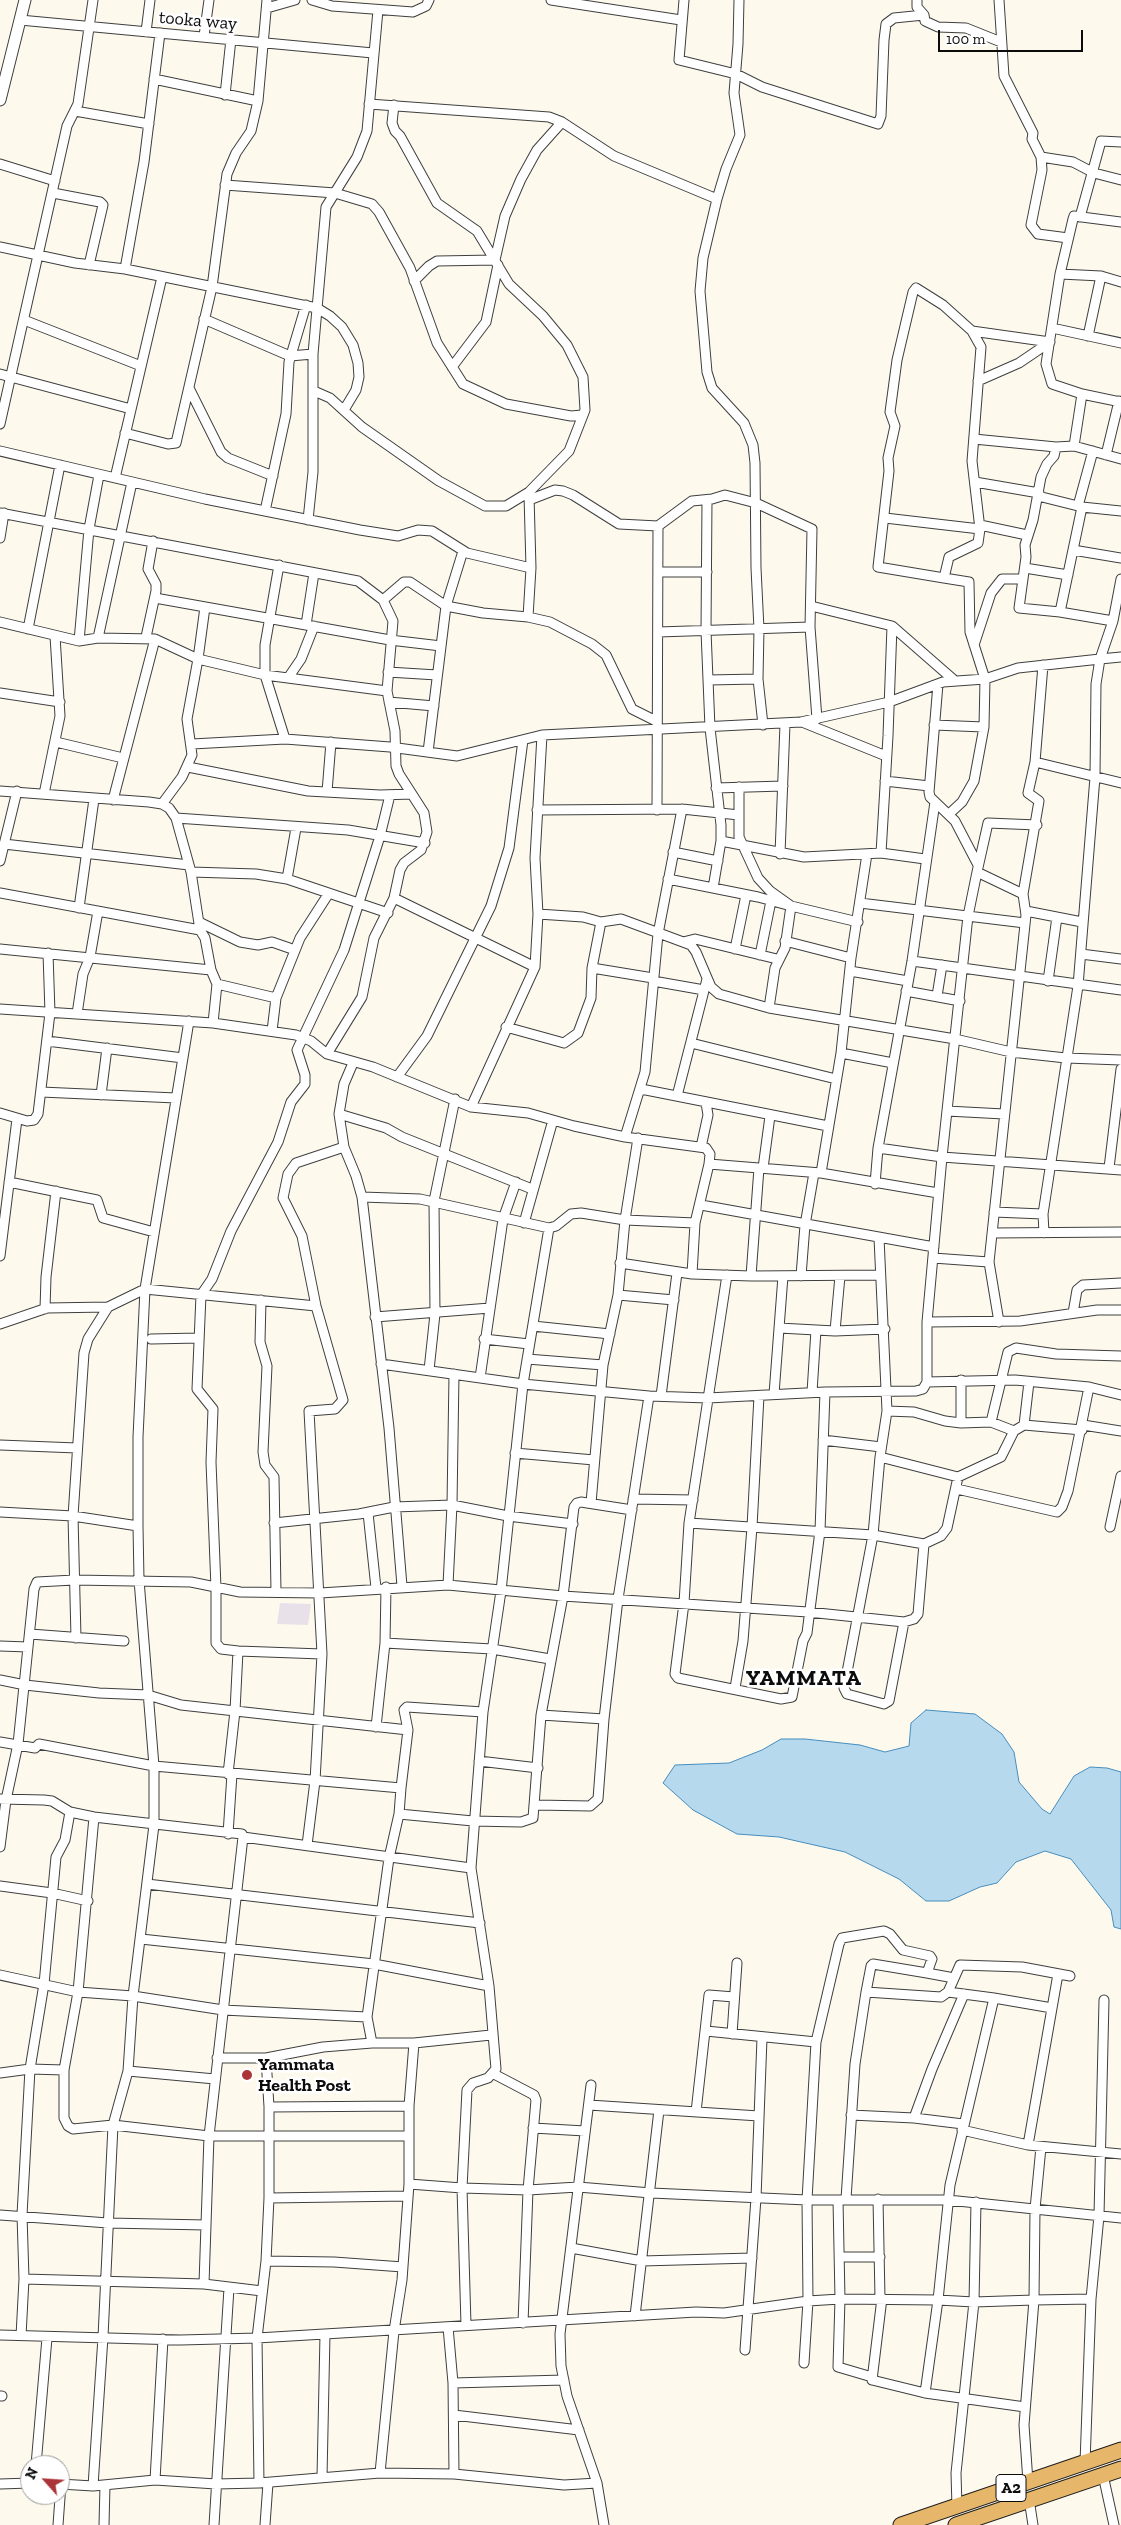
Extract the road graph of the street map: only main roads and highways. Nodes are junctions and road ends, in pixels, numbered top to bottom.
1 (1121, 2450) edge
2 (1121, 2469) edge
3 (901, 2525) edge
4 (956, 2525) edge

1 - 3 highway, A2
2 - 4 highway, A2

